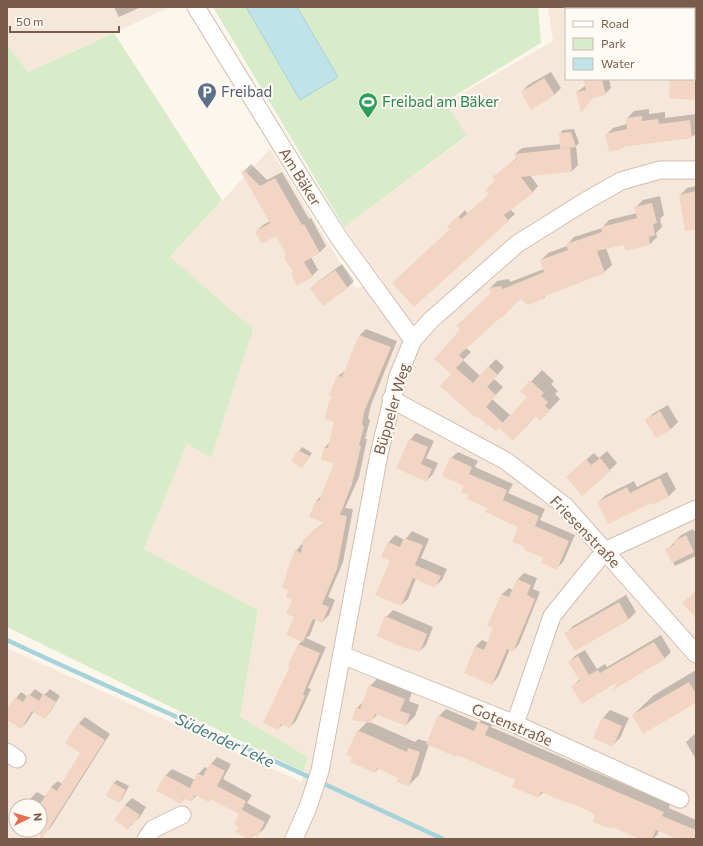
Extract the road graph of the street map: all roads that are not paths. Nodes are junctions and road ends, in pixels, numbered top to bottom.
1 (196, 7) edge
2 (696, 170) edge
3 (413, 340) junction
4 (391, 399) junction
5 (696, 509) edge
6 (605, 551) junction
7 (696, 654) edge
8 (342, 655) junction
9 (515, 724) junction
10 (680, 799) dead end
11 (182, 815) dead end
12 (146, 839) edge
13 (294, 839) edge

1 - 3 street, Am Bäker
2 - 3 street, Büppeler Weg
3 - 4 street, Büppeler Weg
4 - 6 street, Friesenstraße
4 - 8 street, Büppeler Weg
5 - 6 street
6 - 7 street, Friesenstraße
6 - 9 street
8 - 9 street, Gotenstraße
8 - 13 street, Büppeler Weg
9 - 10 street, Gotenstraße
11 - 12 street

